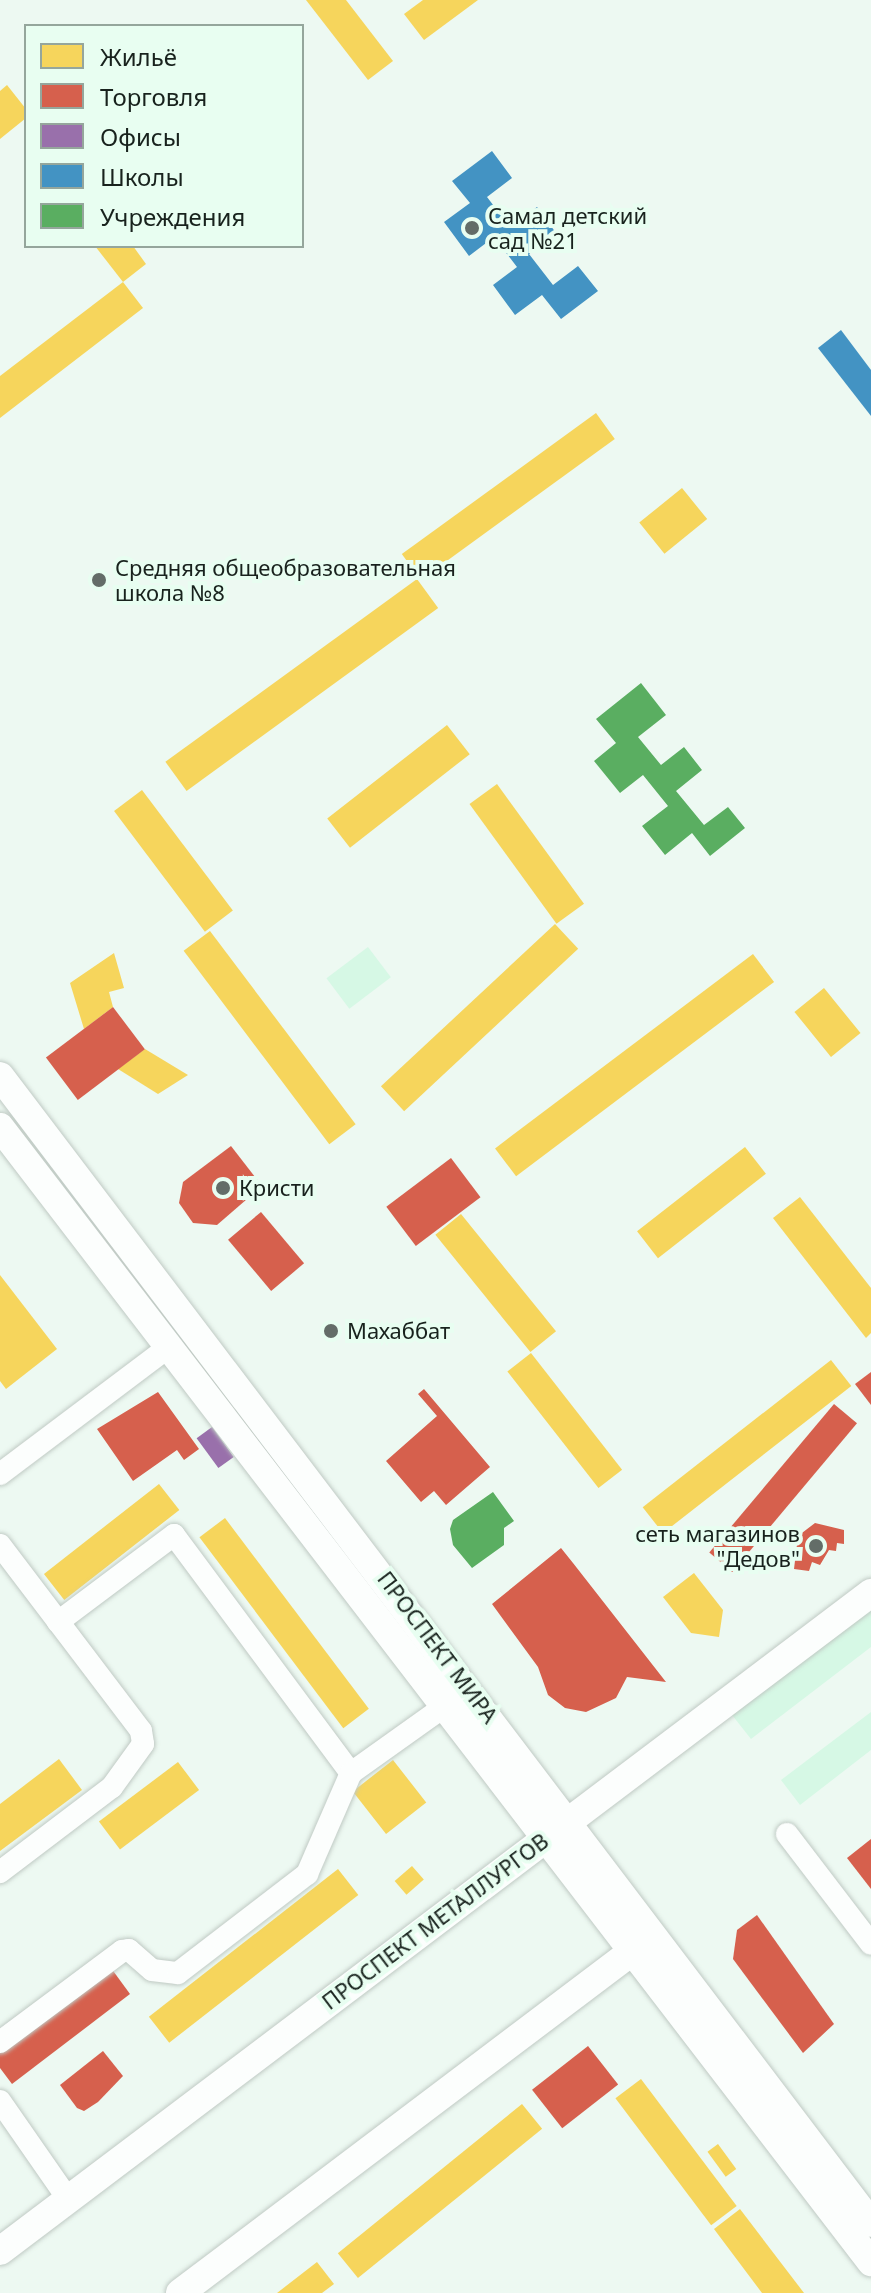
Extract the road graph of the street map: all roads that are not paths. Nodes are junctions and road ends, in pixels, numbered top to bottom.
1 (0, 1076) edge
2 (0, 1127) edge
3 (170, 1346) junction
4 (0, 1474) edge
5 (0, 1545) edge
6 (346, 1572) junction
7 (871, 1593) edge
8 (58, 1622) junction
9 (427, 1631) junction
10 (445, 1706) junction
11 (351, 1773) junction
12 (570, 1822) junction
13 (787, 1834) dead end
14 (546, 1837) junction
15 (0, 1872) edge
16 (656, 1934) junction
17 (871, 1944) edge
18 (631, 1953) junction
19 (0, 2042) edge
20 (0, 2101) edge
21 (68, 2199) junction
22 (871, 2223) edge
23 (0, 2251) edge
24 (870, 2258) edge
25 (180, 2293) edge

1 - 9 main road, ПРОСПЕКТ МИРА
2 - 3 main road, ПРОСПЕКТ МИРА
3 - 4 street
3 - 6 main road, ПРОСПЕКТ МИРА
5 - 8 street
6 - 9 main road
6 - 10 main road, ПРОСПЕКТ МИРА
7 - 12 main road, ПРОСПЕКТ МЕТАЛЛУРГОВ
8 - 11 street
8 - 15 street
9 - 12 main road, ПРОСПЕКТ МИРА
10 - 11 street
10 - 14 main road, ПРОСПЕКТ МИРА
11 - 19 street
12 - 14 main road, ПРОСПЕКТ МЕТАЛЛУРГОВ
12 - 16 main road, ПРОСПЕКТ МИРА
13 - 17 street
14 - 18 main road, ПРОСПЕКТ МИРА
14 - 21 main road, ПРОСПЕКТ МЕТАЛЛУРГОВ
16 - 18 main road
16 - 22 main road, ПРОСПЕКТ МИРА
18 - 24 main road, ПРОСПЕКТ МИРА
18 - 25 main road
20 - 21 street
21 - 23 main road, ПРОСПЕКТ МЕТАЛЛУРГОВ

